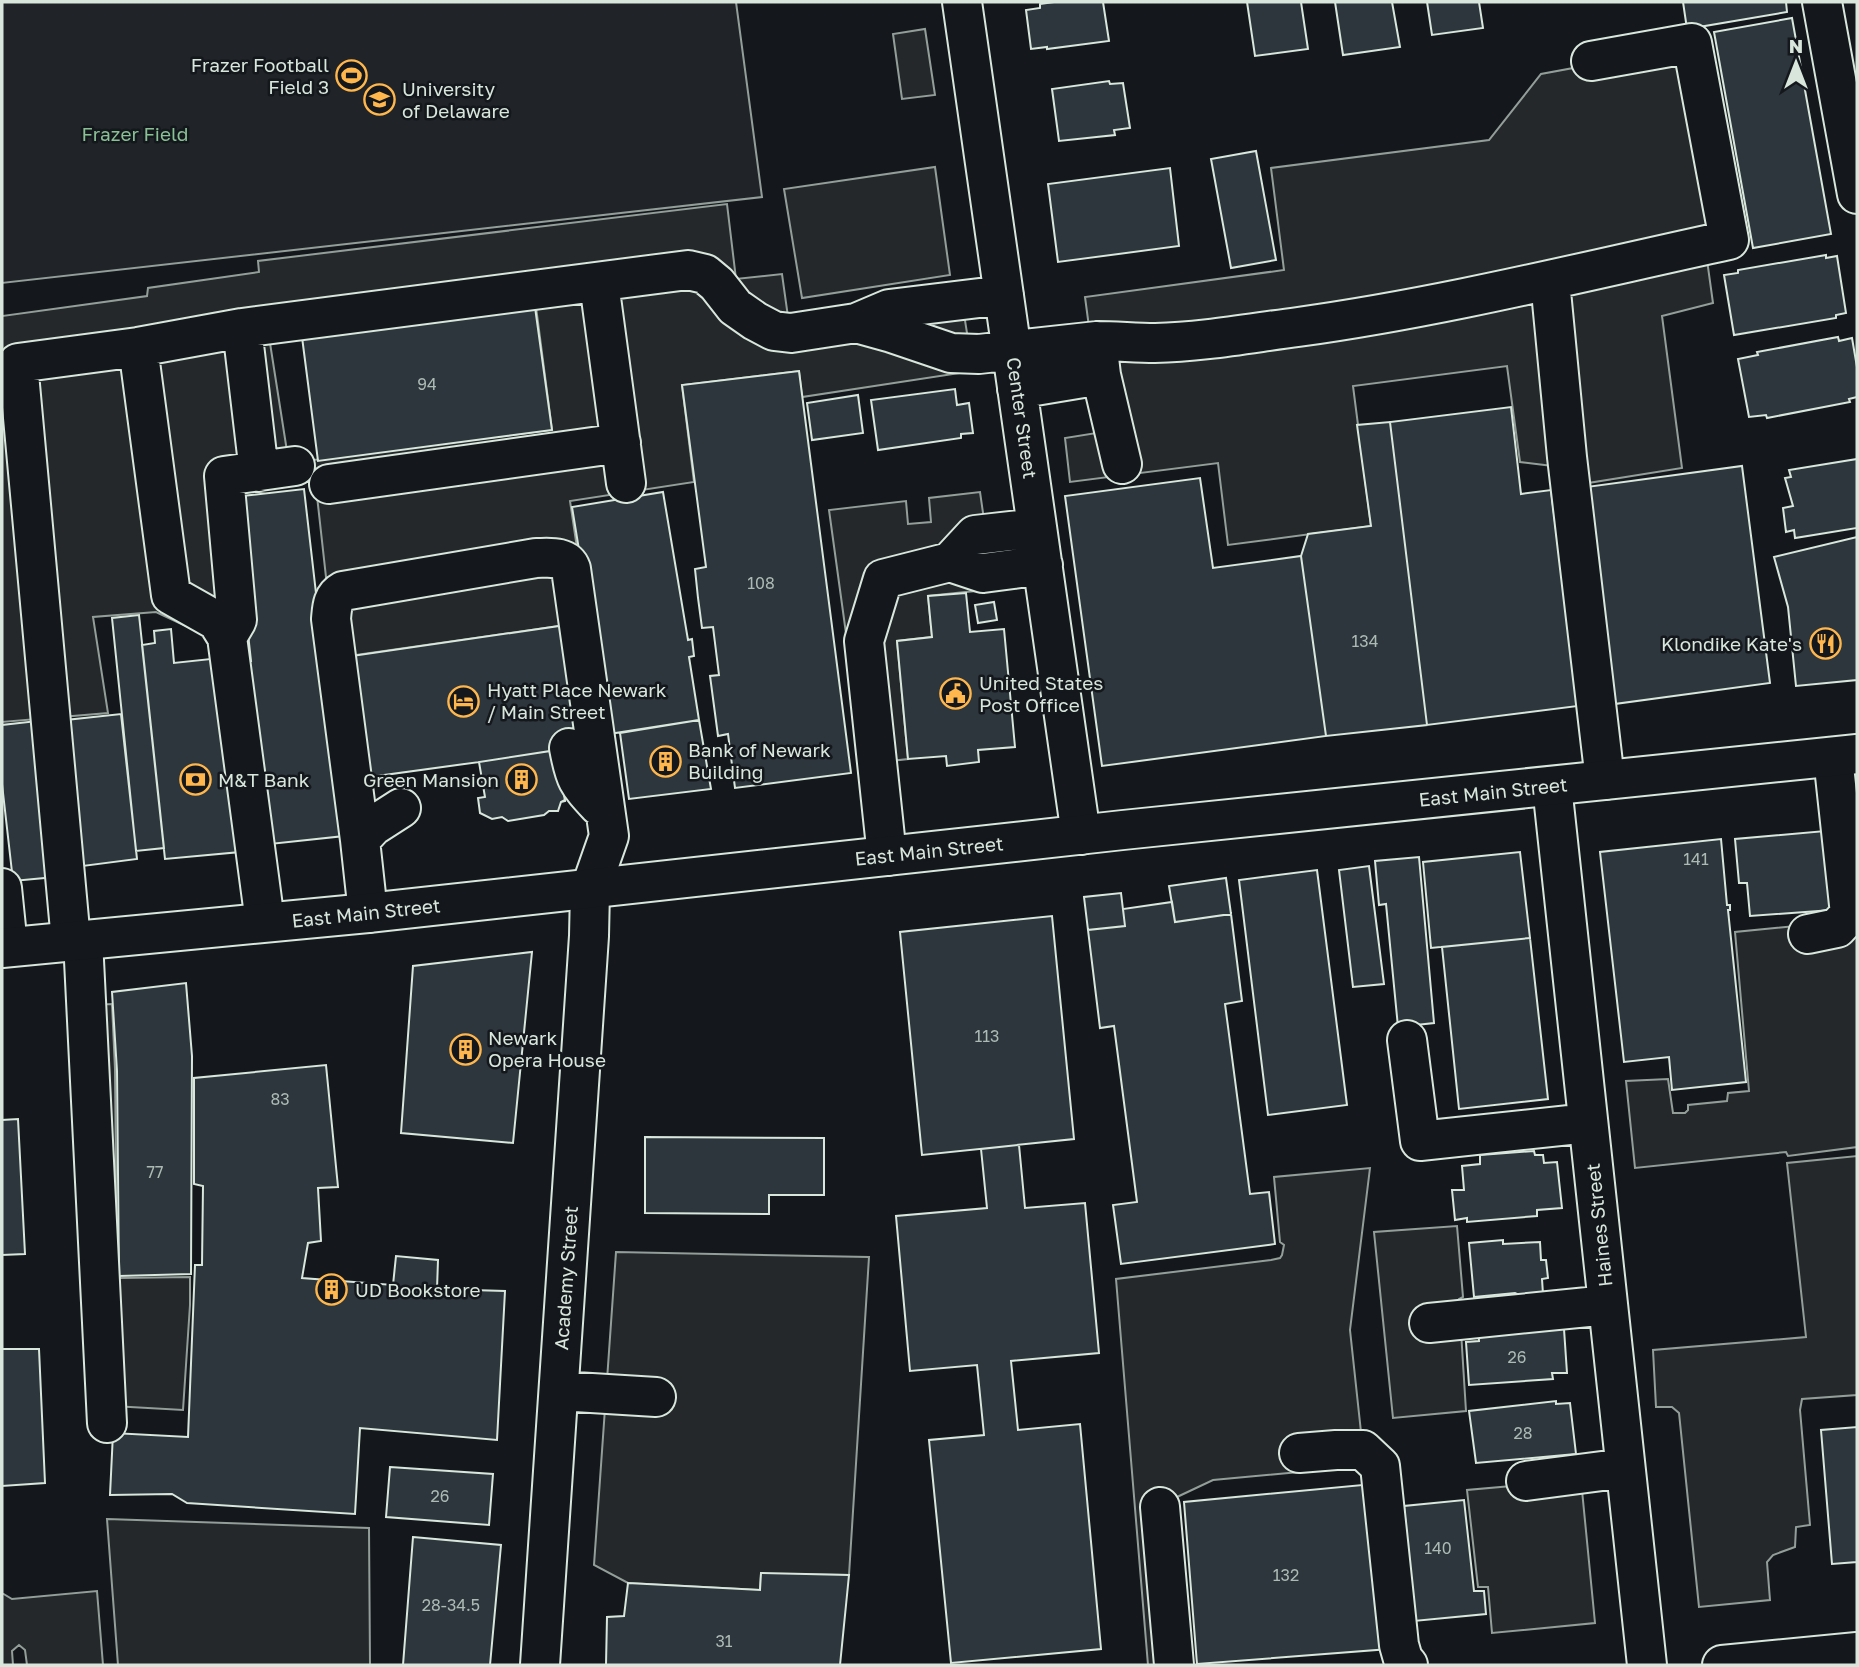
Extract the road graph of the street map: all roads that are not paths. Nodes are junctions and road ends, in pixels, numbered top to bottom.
1 (962, 2) edge
2 (1822, 2) edge
3 (1591, 61) dead end
4 (1851, 125) edge
5 (1857, 194) edge
6 (1550, 281) junction
7 (599, 283) junction
8 (1004, 296) junction
9 (856, 323) junction
10 (242, 328) junction
11 (138, 347) junction
12 (1012, 350) junction
13 (1099, 358) junction
14 (1017, 388) junction
15 (621, 443) junction
16 (1122, 464) dead end
17 (626, 483) dead end
18 (330, 484) dead end
19 (1037, 527) junction
20 (950, 562) junction
21 (1042, 565) junction
22 (227, 637) junction
23 (569, 748) dead end
24 (1845, 756) edge
25 (1605, 780) junction
26 (1552, 786) junction
27 (401, 808) dead end
28 (607, 816) junction
29 (1081, 835) junction
30 (360, 840) junction
31 (887, 856) junction
32 (2, 888) edge
33 (590, 890) junction
34 (368, 913) junction
35 (265, 922) junction
36 (1808, 934) dead end
37 (77, 940) junction
38 (5, 947) edge
39 (1407, 1040) dead end
40 (1588, 1123) junction
41 (1608, 1305) junction
42 (1429, 1323) dead end
43 (559, 1391) junction
44 (656, 1396) dead end
45 (107, 1423) dead end
46 (1299, 1453) dead end
47 (1625, 1468) junction
48 (1526, 1481) dead end
49 (1160, 1507) dead end
50 (1857, 1652) edge
51 (540, 1665) edge
52 (1174, 1665) edge
53 (1408, 1665) edge
54 (1647, 1665) edge
55 (1722, 1665) edge

1 - 8 street, Center Street
2 - 4 street
3 - 6 street
4 - 5 street
6 - 13 street
6 - 25 street
7 - 9 street
7 - 10 street
7 - 15 street
8 - 9 street
8 - 12 street, Center Street
9 - 12 street
10 - 11 street
10 - 22 street
11 - 22 street
11 - 37 street
12 - 13 street
12 - 14 street, Center Street
13 - 14 street
13 - 16 street
14 - 19 street, Center Street
15 - 17 street
15 - 18 street
19 - 20 street
19 - 21 street, Center Street
20 - 21 street
20 - 31 street
21 - 29 street, Center Street
22 - 35 street
23 - 28 street
24 - 25 street, East Main Street
24 - 36 street
25 - 26 street, East Main Street
26 - 29 street, East Main Street
26 - 40 street, Haines Street
27 - 30 street
28 - 30 street, Academy Street
28 - 33 street, Academy Street
29 - 31 street, East Main Street
30 - 34 street
31 - 33 street, East Main Street
32 - 38 street
33 - 34 street, East Main Street
33 - 43 street, Academy Street
34 - 35 street, East Main Street
35 - 37 street, East Main Street
37 - 38 street, East Main Street
37 - 45 street
39 - 40 street
40 - 41 street, Haines Street
41 - 42 street
41 - 47 street, Haines Street
43 - 44 street
43 - 51 street, Academy Street
46 - 53 street
47 - 48 street
47 - 54 street, Haines Street
49 - 52 street
50 - 55 street

